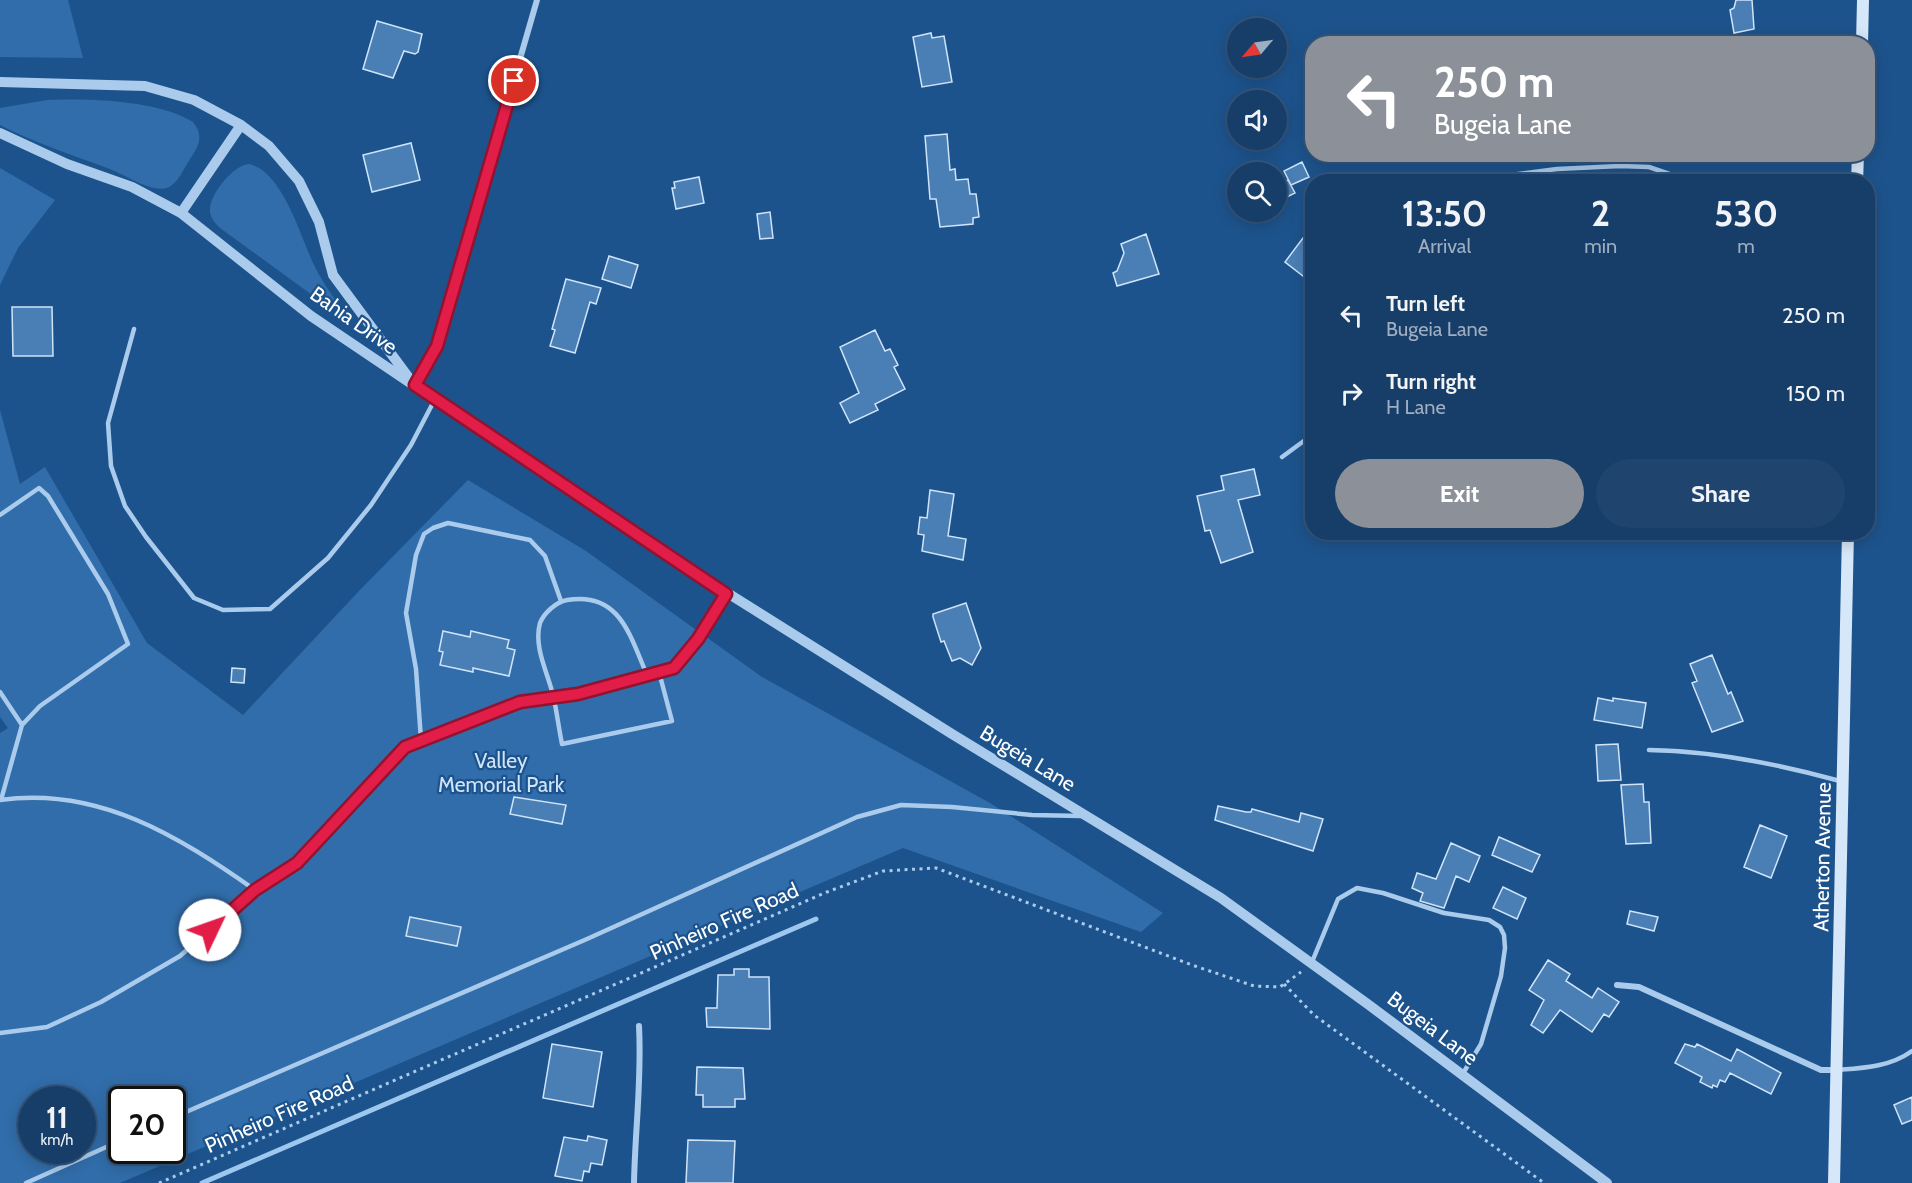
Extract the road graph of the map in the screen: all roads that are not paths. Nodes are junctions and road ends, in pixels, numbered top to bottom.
1 (537, 0) edge
2 (1863, 0) edge
3 (1862, 36) edge
4 (0, 82) edge
5 (241, 125) junction
6 (0, 133) edge
7 (1518, 174) edge
8 (1669, 174) edge
9 (181, 213) junction
10 (134, 329) dead end
11 (415, 385) junction
12 (436, 399) junction
13 (1305, 440) edge
14 (1282, 457) dead end
15 (0, 515) edge
16 (1848, 540) edge
17 (726, 594) junction
18 (561, 601) junction
19 (659, 672) junction
20 (647, 675) junction
21 (0, 692) edge
22 (554, 698) junction
23 (22, 725) junction
24 (421, 740) junction
25 (1649, 750) dead end
26 (1843, 781) junction
27 (0, 800) edge
28 (1087, 816) junction
29 (255, 890) junction
30 (1312, 963) junction
31 (1617, 985) dead end
32 (639, 1026) dead end
33 (0, 1034) edge
34 (1912, 1051) edge
35 (1837, 1070) junction
36 (1462, 1075) junction
37 (186, 1112) edge
38 (108, 1146) edge
39 (26, 1183) edge
40 (634, 1183) edge
41 (1607, 1183) edge
42 (1834, 1183) edge

1 - 11 street
2 - 3 main road
4 - 5 street, Bahia Drive
5 - 9 street
5 - 11 street, Bahia Drive
6 - 9 street, Bahia Drive
7 - 8 lane
9 - 11 street, Bahia Drive
10 - 12 lane
11 - 12 street, Bugeia Lane
12 - 17 street, Bugeia Lane
13 - 14 lane
15 - 23 lane
16 - 26 main road, Atherton Avenue
17 - 19 lane
17 - 28 street, Bugeia Lane
18 - 20 lane
18 - 22 lane
18 - 24 lane
19 - 20 lane
19 - 22 lane
20 - 22 lane
21 - 23 lane
22 - 24 lane
23 - 27 lane
24 - 29 lane
25 - 26 lane
26 - 35 main road, Atherton Avenue
27 - 29 lane
28 - 30 street, Bugeia Lane
28 - 37 lane
29 - 33 lane
30 - 36 street, Bugeia Lane
30 - 36 lane
31 - 35 street
32 - 40 street
34 - 35 lane
35 - 42 main road, Atherton Avenue
36 - 41 street, Bugeia Lane
38 - 39 lane

